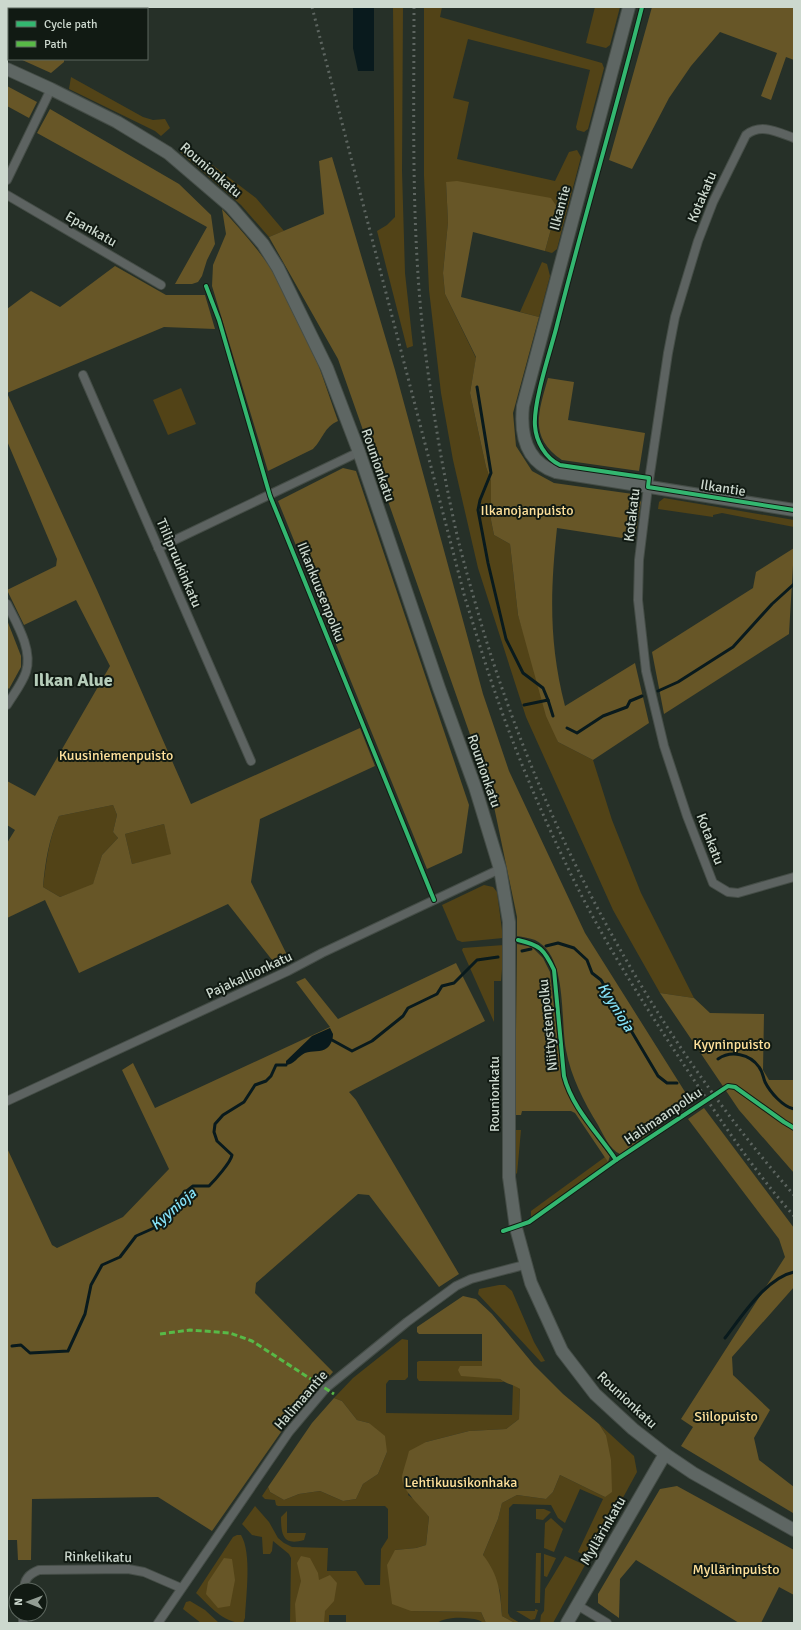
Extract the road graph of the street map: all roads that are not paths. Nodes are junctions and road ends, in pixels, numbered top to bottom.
1 (629, 7) edge
2 (7, 69) edge
3 (51, 89) junction
4 (794, 138) edge
5 (7, 180) edge
6 (7, 195) edge
7 (161, 285) dead end
8 (83, 375) dead end
9 (359, 452) junction
10 (648, 487) junction
11 (794, 510) edge
12 (158, 548) junction
13 (7, 604) edge
14 (7, 705) edge
15 (251, 761) dead end
16 (500, 869) junction
17 (794, 877) edge
18 (7, 1101) edge
19 (524, 1265) junction
20 (665, 1454) junction
21 (794, 1530) edge
22 (25, 1582) edge
23 (182, 1588) junction
24 (577, 1605) junction
25 (158, 1623) edge
26 (567, 1623) edge
27 (607, 1623) edge

1 - 10 main road, Ilkantie
2 - 3 main road, Rounionkatu
3 - 5 street
3 - 9 main road, Rounionkatu
4 - 10 street, Kotakatu
6 - 7 street, Epankatu
8 - 12 street, Tiilipruukinkatu
9 - 12 street
9 - 16 main road, Rounionkatu
10 - 11 main road, Ilkantie
10 - 17 street, Kotakatu
12 - 15 street, Tiilipruukinkatu
13 - 14 street
16 - 18 street, Pajakallionkatu
16 - 19 main road, Rounionkatu
19 - 20 main road, Rounionkatu
19 - 23 street, Halimaantie
20 - 21 main road, Rounionkatu
20 - 24 main road, Myllärinkatu
22 - 23 street, Rinkelikatu
23 - 25 street, Halimaantie
24 - 26 main road, Myllärinkatu
24 - 27 street

